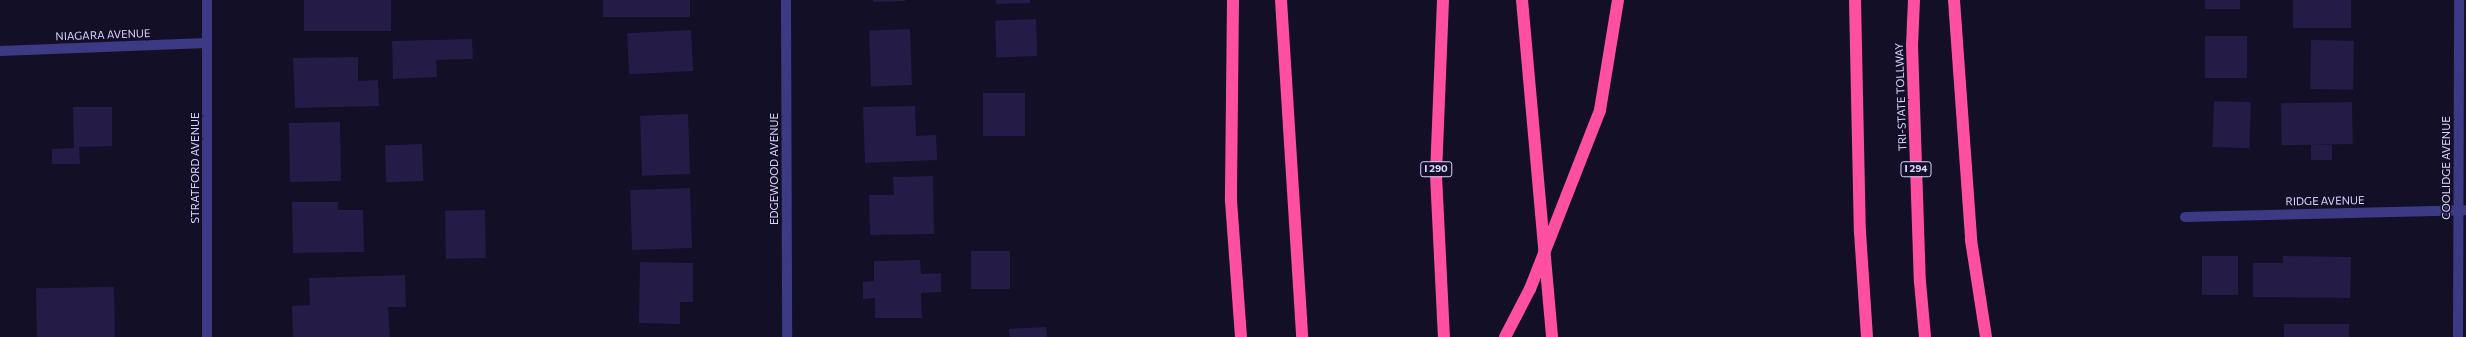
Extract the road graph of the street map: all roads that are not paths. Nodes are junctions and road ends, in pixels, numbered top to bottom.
1 (207, 0) edge
2 (786, 0) edge
3 (1233, 0) edge
4 (1281, 0) edge
5 (1443, 0) edge
6 (1522, 0) edge
7 (1618, 0) edge
8 (1856, 0) edge
9 (1914, 0) edge
10 (1954, 0) edge
11 (2459, 0) edge
12 (207, 43) junction
13 (0, 51) edge
14 (2462, 210) edge
15 (2185, 217) dead end
16 (207, 337) edge
17 (787, 337) edge
18 (1241, 337) edge
19 (1302, 337) edge
20 (1444, 337) edge
21 (1505, 337) edge
22 (1552, 337) edge
23 (1867, 337) edge
24 (1925, 337) edge
25 (1986, 337) edge
26 (2458, 337) edge

1 - 12 street, STRATFORD AVENUE
2 - 17 street, EDGEWOOD AVENUE
3 - 18 highway
4 - 19 highway
5 - 20 highway, I 290
6 - 22 highway
7 - 21 highway, bridge
8 - 23 highway
9 - 24 highway, TRI-STATE TOLLWAY / I 294
10 - 25 highway
11 - 14 street, COOLIDGE AVENUE
12 - 13 street, NIAGARA AVENUE
12 - 16 street, STRATFORD AVENUE
14 - 15 street, RIDGE AVENUE
14 - 26 street, COOLIDGE AVENUE

